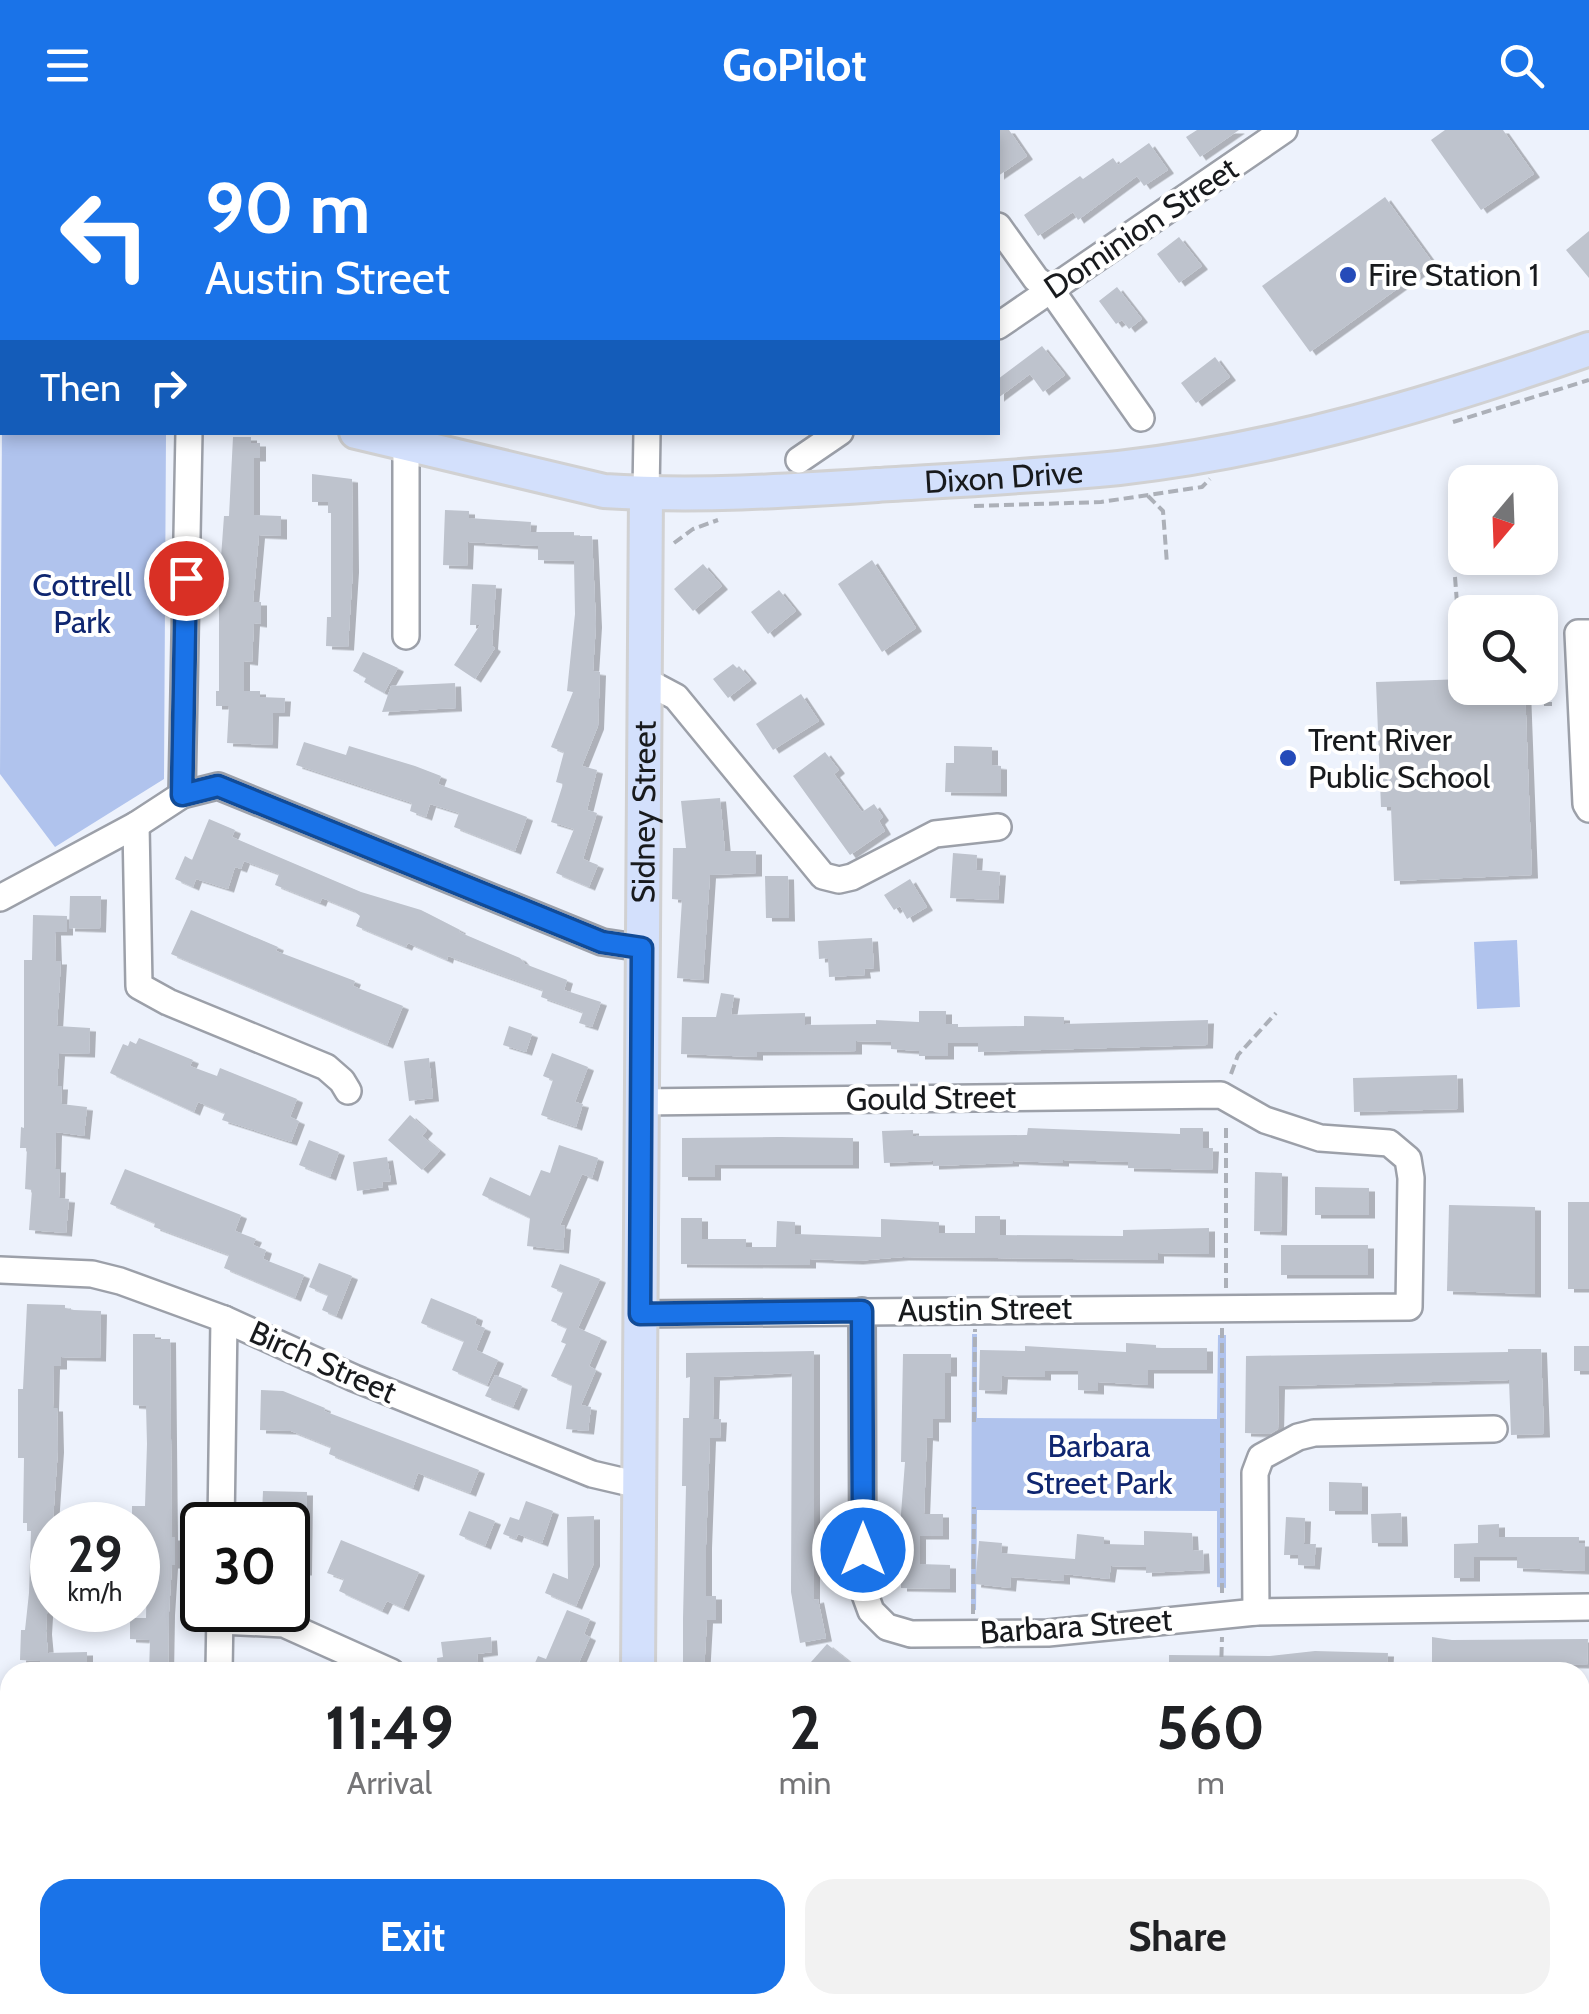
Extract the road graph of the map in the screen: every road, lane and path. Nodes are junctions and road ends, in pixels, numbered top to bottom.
1 (1274, 133) edge
2 (1000, 229) edge
3 (1052, 290) junction
4 (1000, 325) edge
5 (1589, 349) edge
6 (1141, 418) dead end
7 (190, 435) edge
8 (367, 435) edge
9 (646, 435) edge
10 (836, 435) edge
11 (406, 446) junction
12 (799, 460) dead end
13 (646, 494) junction
14 (1143, 496) dead end
15 (731, 517) dead end
16 (674, 543) dead end
17 (1167, 564) dead end
18 (1455, 577) dead end
19 (1456, 595) edge
20 (1584, 633) edge
21 (406, 636) dead end
22 (644, 680) junction
23 (182, 795) junction
24 (1589, 808) edge
25 (136, 825) junction
26 (998, 827) dead end
27 (0, 898) edge
28 (642, 948) junction
29 (1276, 1013) dead end
30 (348, 1091) dead end
31 (1223, 1095) junction
32 (642, 1102) junction
33 (0, 1270) edge
34 (1218, 1306) junction
35 (975, 1310) junction
36 (862, 1311) junction
37 (640, 1314) junction
38 (224, 1319) junction
39 (974, 1422) dead end
40 (1494, 1429) dead end
41 (638, 1485) junction
42 (222, 1502) edge
43 (974, 1507) dead end
44 (1589, 1607) edge
45 (1256, 1612) junction
46 (1222, 1615) junction
47 (220, 1632) edge
48 (302, 1632) edge
49 (974, 1634) junction
50 (220, 1662) edge
51 (369, 1662) edge
52 (638, 1662) edge
53 (1221, 1662) edge

1 - 3 street, Dominion Street
2 - 3 street
3 - 4 street, Dominion Street
3 - 6 street
5 - 13 main road, Dixon Drive
7 - 23 street
8 - 11 main road, Dixon Drive
9 - 13 street, Sidney Street
10 - 12 street
11 - 13 main road, Dixon Drive
11 - 21 street
13 - 22 main road, Sidney Street
14 - 17 path
15 - 16 path
18 - 19 path
20 - 24 street
22 - 26 street
22 - 28 main road, Sidney Street
23 - 25 street
23 - 28 street
25 - 27 street
25 - 30 street
28 - 32 main road, Sidney Street
29 - 31 path
31 - 32 street, Gould Street
31 - 34 path
31 - 34 street, Austin Street
32 - 37 main road, Sidney Street
33 - 38 street, Birch Street
34 - 35 street, Austin Street
34 - 46 path
35 - 36 street, Austin Street
35 - 39 path
36 - 37 street, Austin Street
36 - 49 street, Barbara Street
37 - 41 main road, Sidney Street
38 - 41 street, Birch Street
38 - 42 street
40 - 45 street
41 - 52 main road, Sidney Street
43 - 49 path
44 - 45 street, Barbara Street
45 - 46 street, Barbara Street
46 - 49 street, Barbara Street
46 - 53 path
47 - 50 street
48 - 51 street

